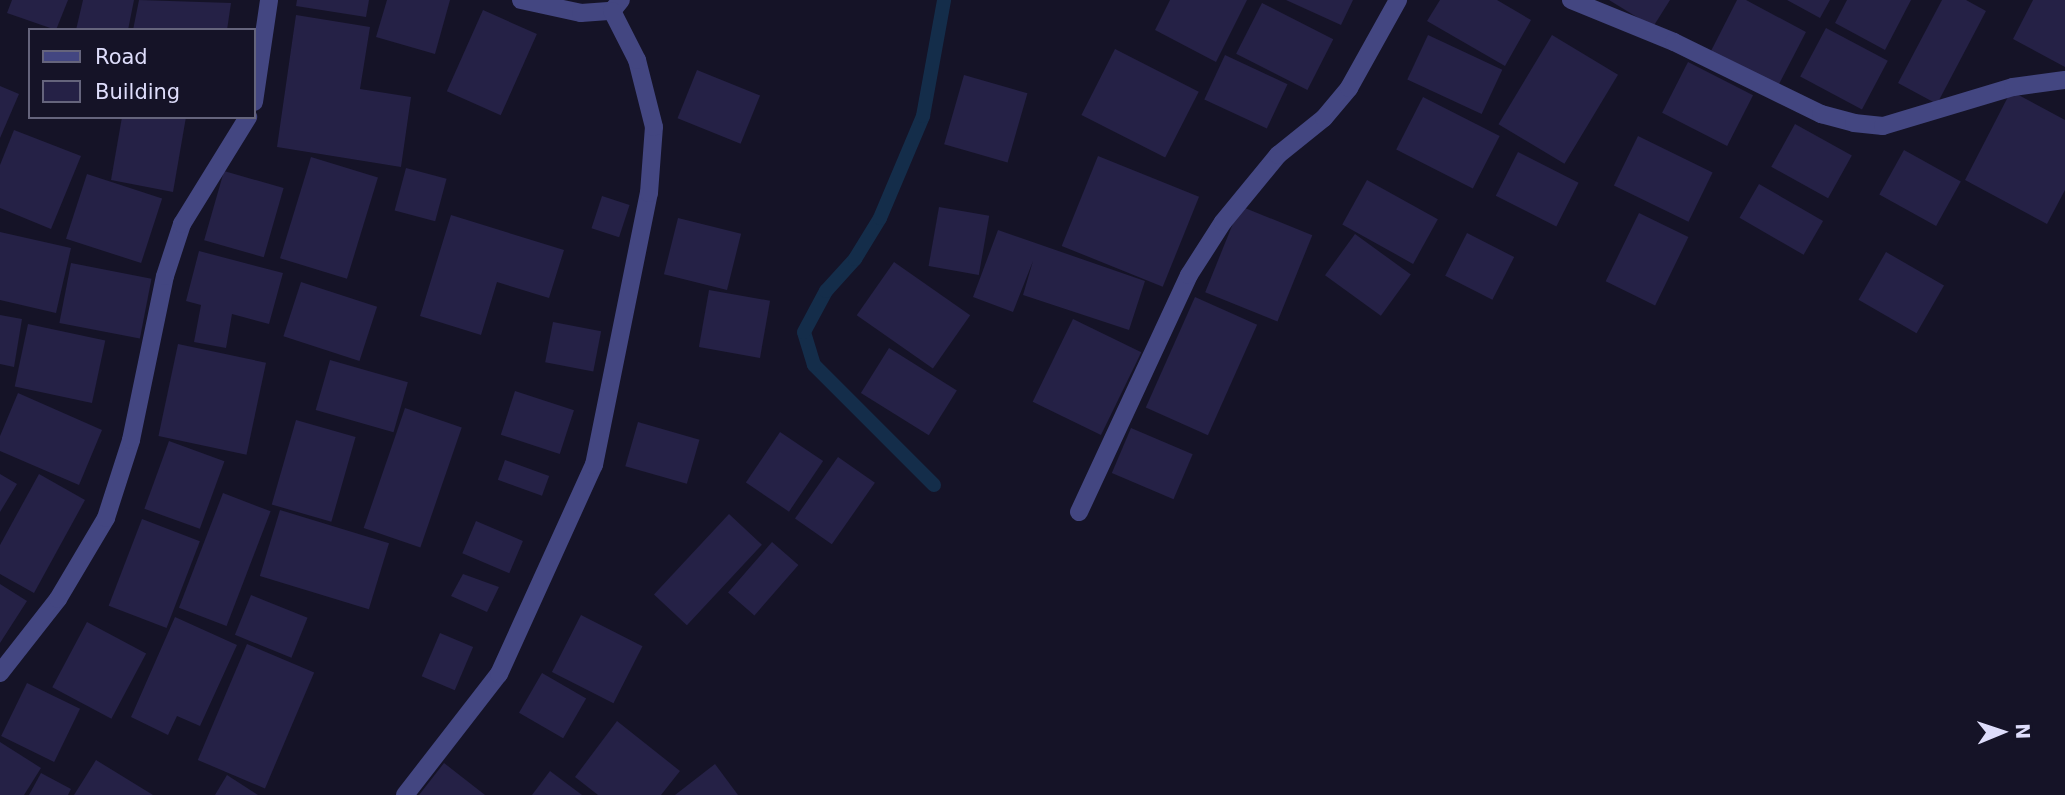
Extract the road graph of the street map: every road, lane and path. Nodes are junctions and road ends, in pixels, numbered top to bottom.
1 (270, 0) edge
2 (521, 0) edge
3 (1398, 0) edge
4 (1571, 0) edge
5 (616, 5) edge
6 (2065, 80) edge
7 (256, 89) edge
8 (247, 119) edge
9 (1079, 512) dead end
10 (0, 673) edge
11 (405, 795) edge

1 - 7 street
2 - 5 street
3 - 9 street
4 - 6 street
5 - 11 street
8 - 10 street

